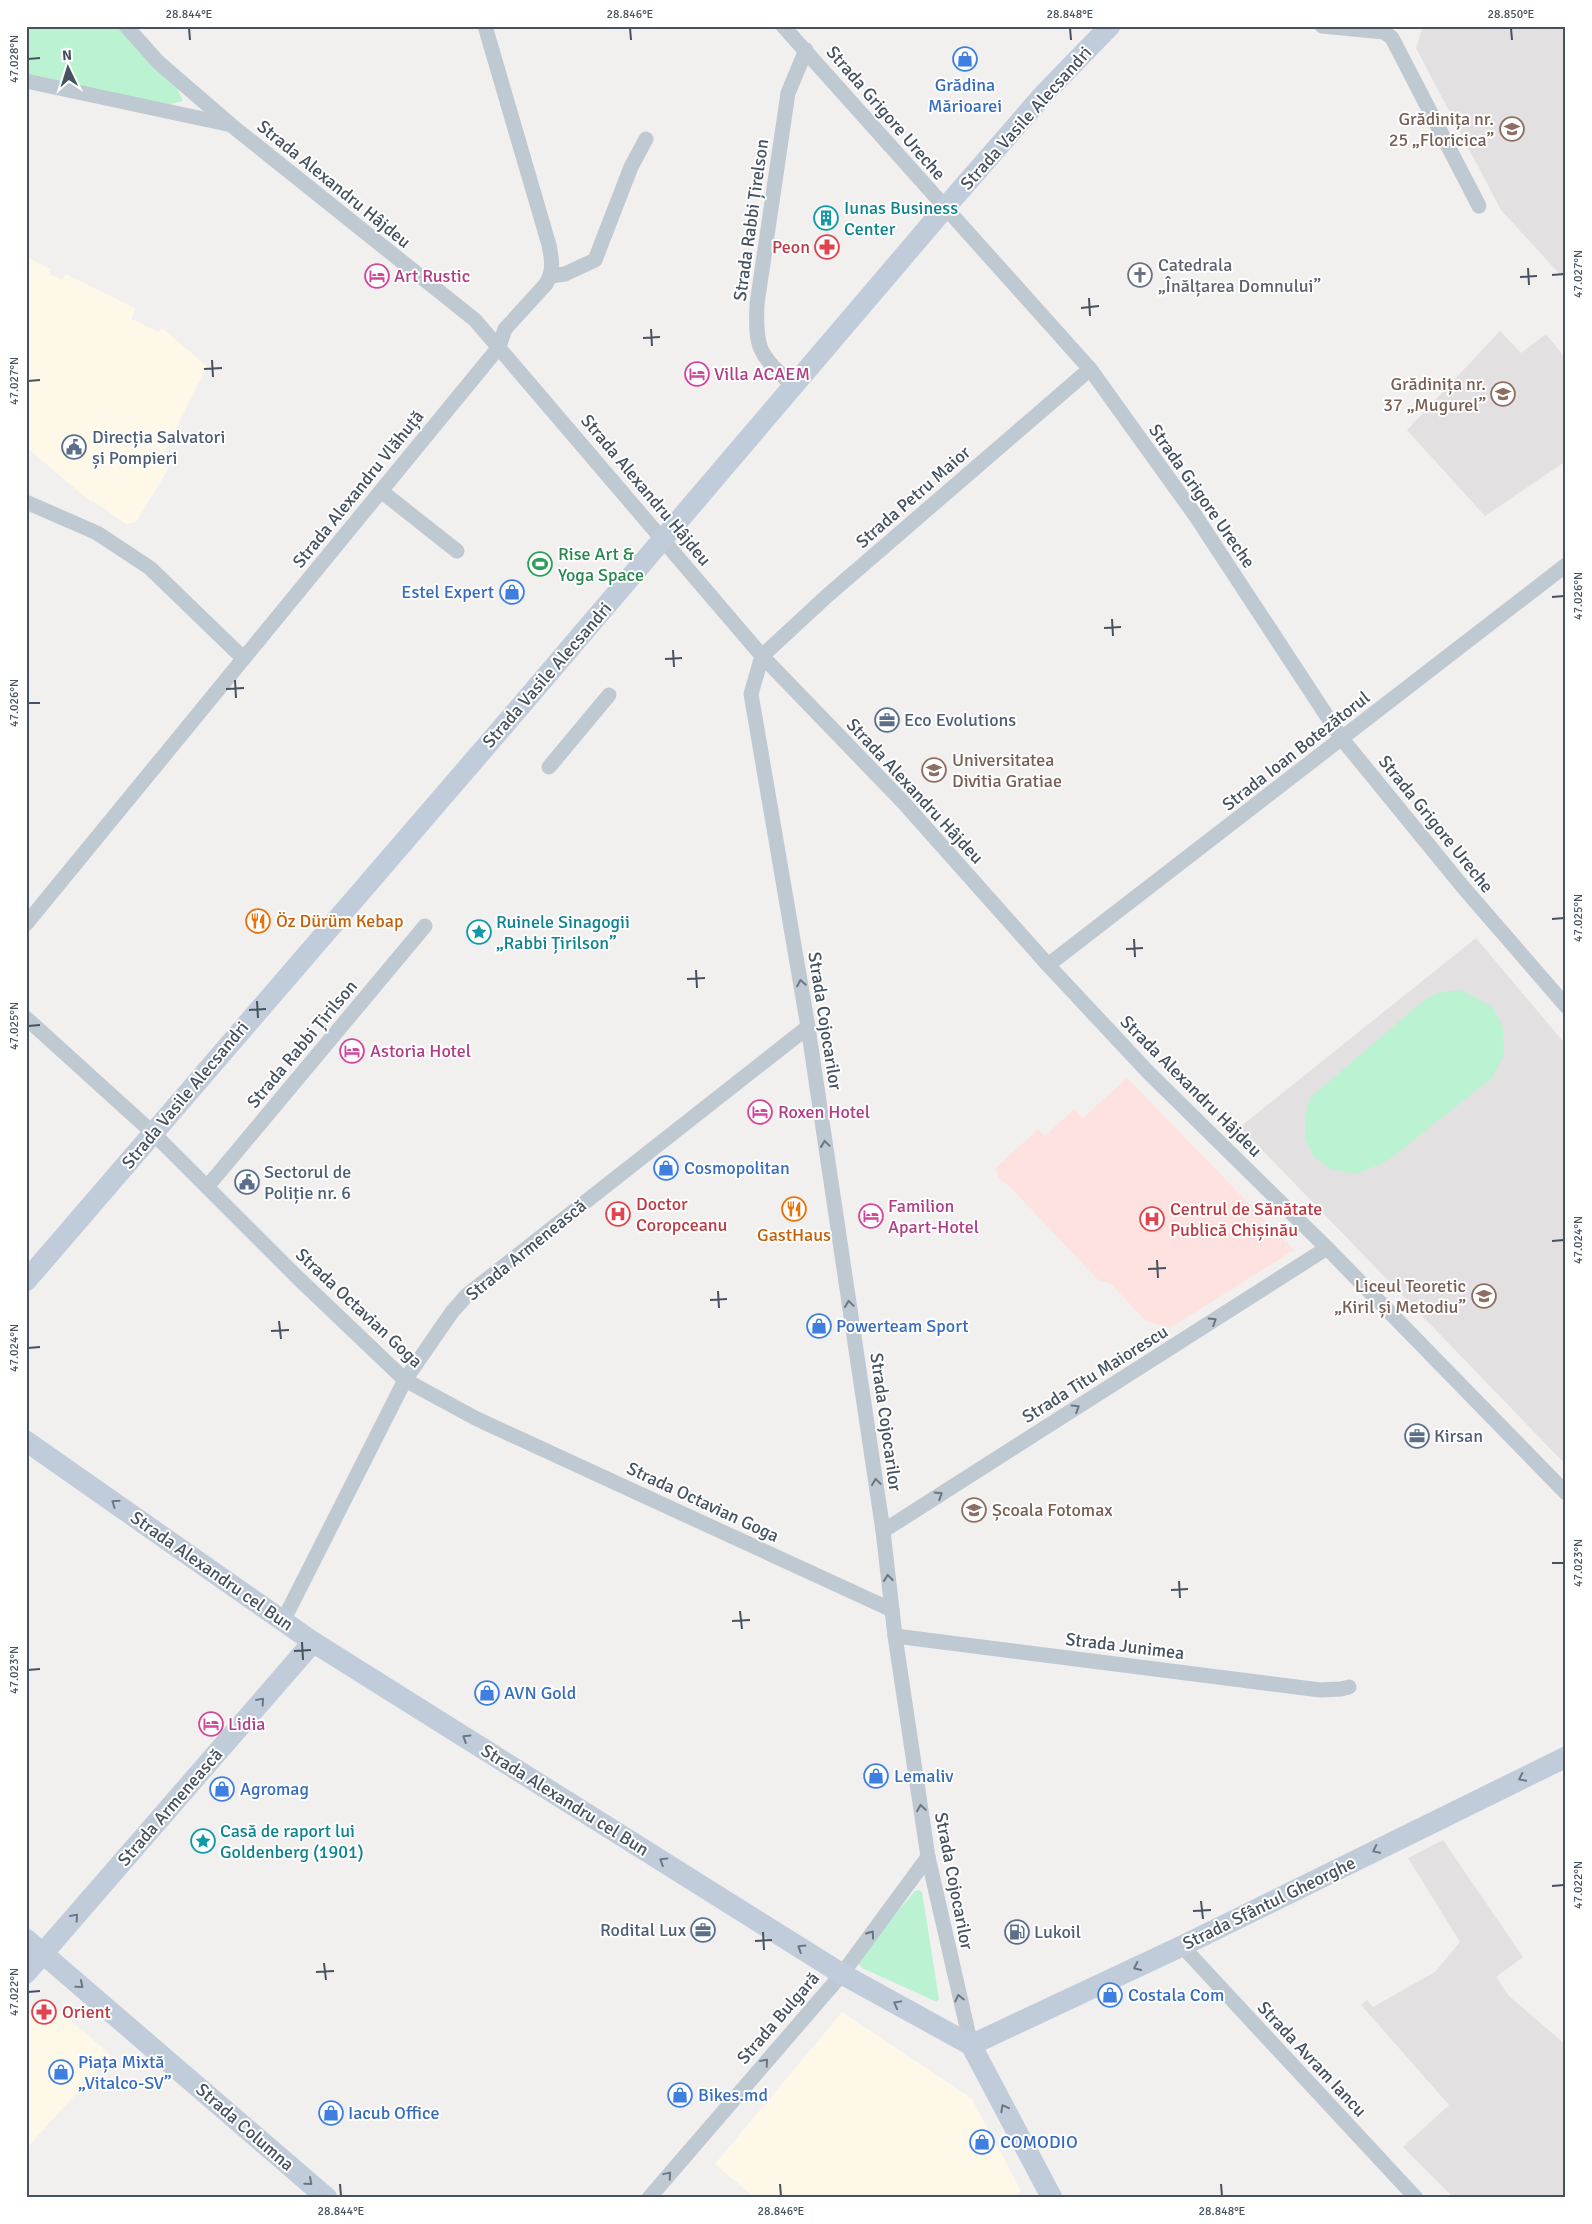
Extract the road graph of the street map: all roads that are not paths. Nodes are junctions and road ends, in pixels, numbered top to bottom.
1 (126, 26) edge
2 (485, 26) edge
3 (783, 26) edge
4 (1110, 26) edge
5 (1322, 26) edge
6 (806, 50) junction
7 (26, 81) edge
8 (231, 125) junction
9 (646, 139) dead end
10 (1479, 206) dead end
11 (944, 209) junction
12 (550, 276) junction
13 (500, 347) junction
14 (1090, 369) junction
15 (793, 386) junction
16 (381, 491) junction
17 (26, 502) edge
18 (663, 539) junction
19 (457, 551) dead end
20 (1566, 565) edge
21 (762, 656) junction
22 (243, 658) junction
23 (609, 695) dead end
24 (1342, 739) junction
25 (549, 767) dead end
26 (26, 924) edge
27 (426, 926) dead end
28 (1048, 965) junction
29 (1566, 1006) edge
30 (26, 1018) edge
31 (808, 1027) junction
32 (154, 1134) junction
33 (208, 1187) junction
34 (1327, 1248) junction
35 (26, 1281) edge
36 (405, 1380) junction
37 (26, 1441) edge
38 (1566, 1494) edge
39 (883, 1531) junction
40 (892, 1610) junction
41 (283, 1621) junction
42 (895, 1636) junction
43 (313, 1642) junction
44 (1349, 1687) dead end
45 (1566, 1757) edge
46 (928, 1856) junction
47 (26, 1939) edge
48 (1182, 1946) junction
49 (43, 1954) junction
50 (26, 1972) edge
51 (842, 1974) junction
52 (971, 2045) junction
53 (327, 2198) edge
54 (649, 2198) edge
55 (1052, 2198) edge
56 (1416, 2198) edge

1 - 8 street, Strada Alexandru Hâjdeu
2 - 12 street
3 - 6 street, Strada Grigore Ureche
4 - 11 main road, Strada Vasile Alecsandri
5 - 10 street
6 - 11 street, Strada Grigore Ureche
6 - 15 street, Strada Rabbi Țirelson
7 - 8 street, Strada Alexandru Hâjdeu
8 - 13 street, Strada Alexandru Hâjdeu
9 - 12 street
11 - 14 street, Strada Grigore Ureche
11 - 15 main road, Strada Vasile Alecsandri
12 - 13 street, Strada Alexandru Vlăhuță
13 - 16 street, Strada Alexandru Vlăhuță
13 - 18 street, Strada Alexandru Hâjdeu
14 - 21 street, Strada Petru Maior
14 - 24 street, Strada Grigore Ureche
15 - 18 main road, Strada Vasile Alecsandri
16 - 19 street
16 - 22 street, Strada Alexandru Vlăhuță
17 - 22 street
18 - 21 street, Strada Alexandru Hâjdeu
18 - 32 main road, Strada Vasile Alecsandri
20 - 24 street, Strada Ioan Botezătorul
21 - 28 street, Strada Alexandru Hâjdeu
31 -> 21 street, Strada Cojocarilor
22 - 26 street, Strada Alexandru Vlăhuță
23 - 25 street
24 - 28 street, Strada Ioan Botezătorul
24 - 29 street, Strada Grigore Ureche
27 - 33 street, Strada Rabbi Țirilson
28 - 34 street, Strada Alexandru Hâjdeu
30 - 32 street, Strada Octavian Goga
31 - 36 street, Strada Armenească
39 -> 31 street, Strada Cojocarilor
32 - 33 street, Strada Octavian Goga
32 - 35 main road, Strada Vasile Alecsandri
33 - 36 street, Strada Octavian Goga
34 - 38 street, Strada Alexandru Hâjdeu
39 -> 34 street, Strada Titu Maiorescu
36 - 40 street, Strada Octavian Goga
36 - 41 street, Strada Armenească
41 -> 37 main road, Strada Alexandru cel Bun
40 -> 39 street, Strada Cojocarilor
40 - 42 street, Strada Cojocarilor
41 - 43 main road, Strada Alexandru cel Bun
42 - 44 street, Strada Junimea
46 -> 42 street, Strada Cojocarilor
49 -> 43 main road, Strada Armenească
51 -> 43 main road, Strada Alexandru cel Bun
45 -> 48 main road, Strada Sfântul Gheorghe
51 -> 46 street, Strada Bulgară
52 -> 46 street, Strada Cojocarilor
47 - 49 main road, Strada Columna
48 -> 52 main road, Strada Sfântul Gheorghe
48 - 56 street, Strada Avram Iancu
49 - 50 main road, Strada Armenească
49 -> 53 main road, Strada Columna
52 -> 51 main road, Strada Alexandru cel Bun
54 -> 51 street, Strada Bulgară
55 -> 52 main road

